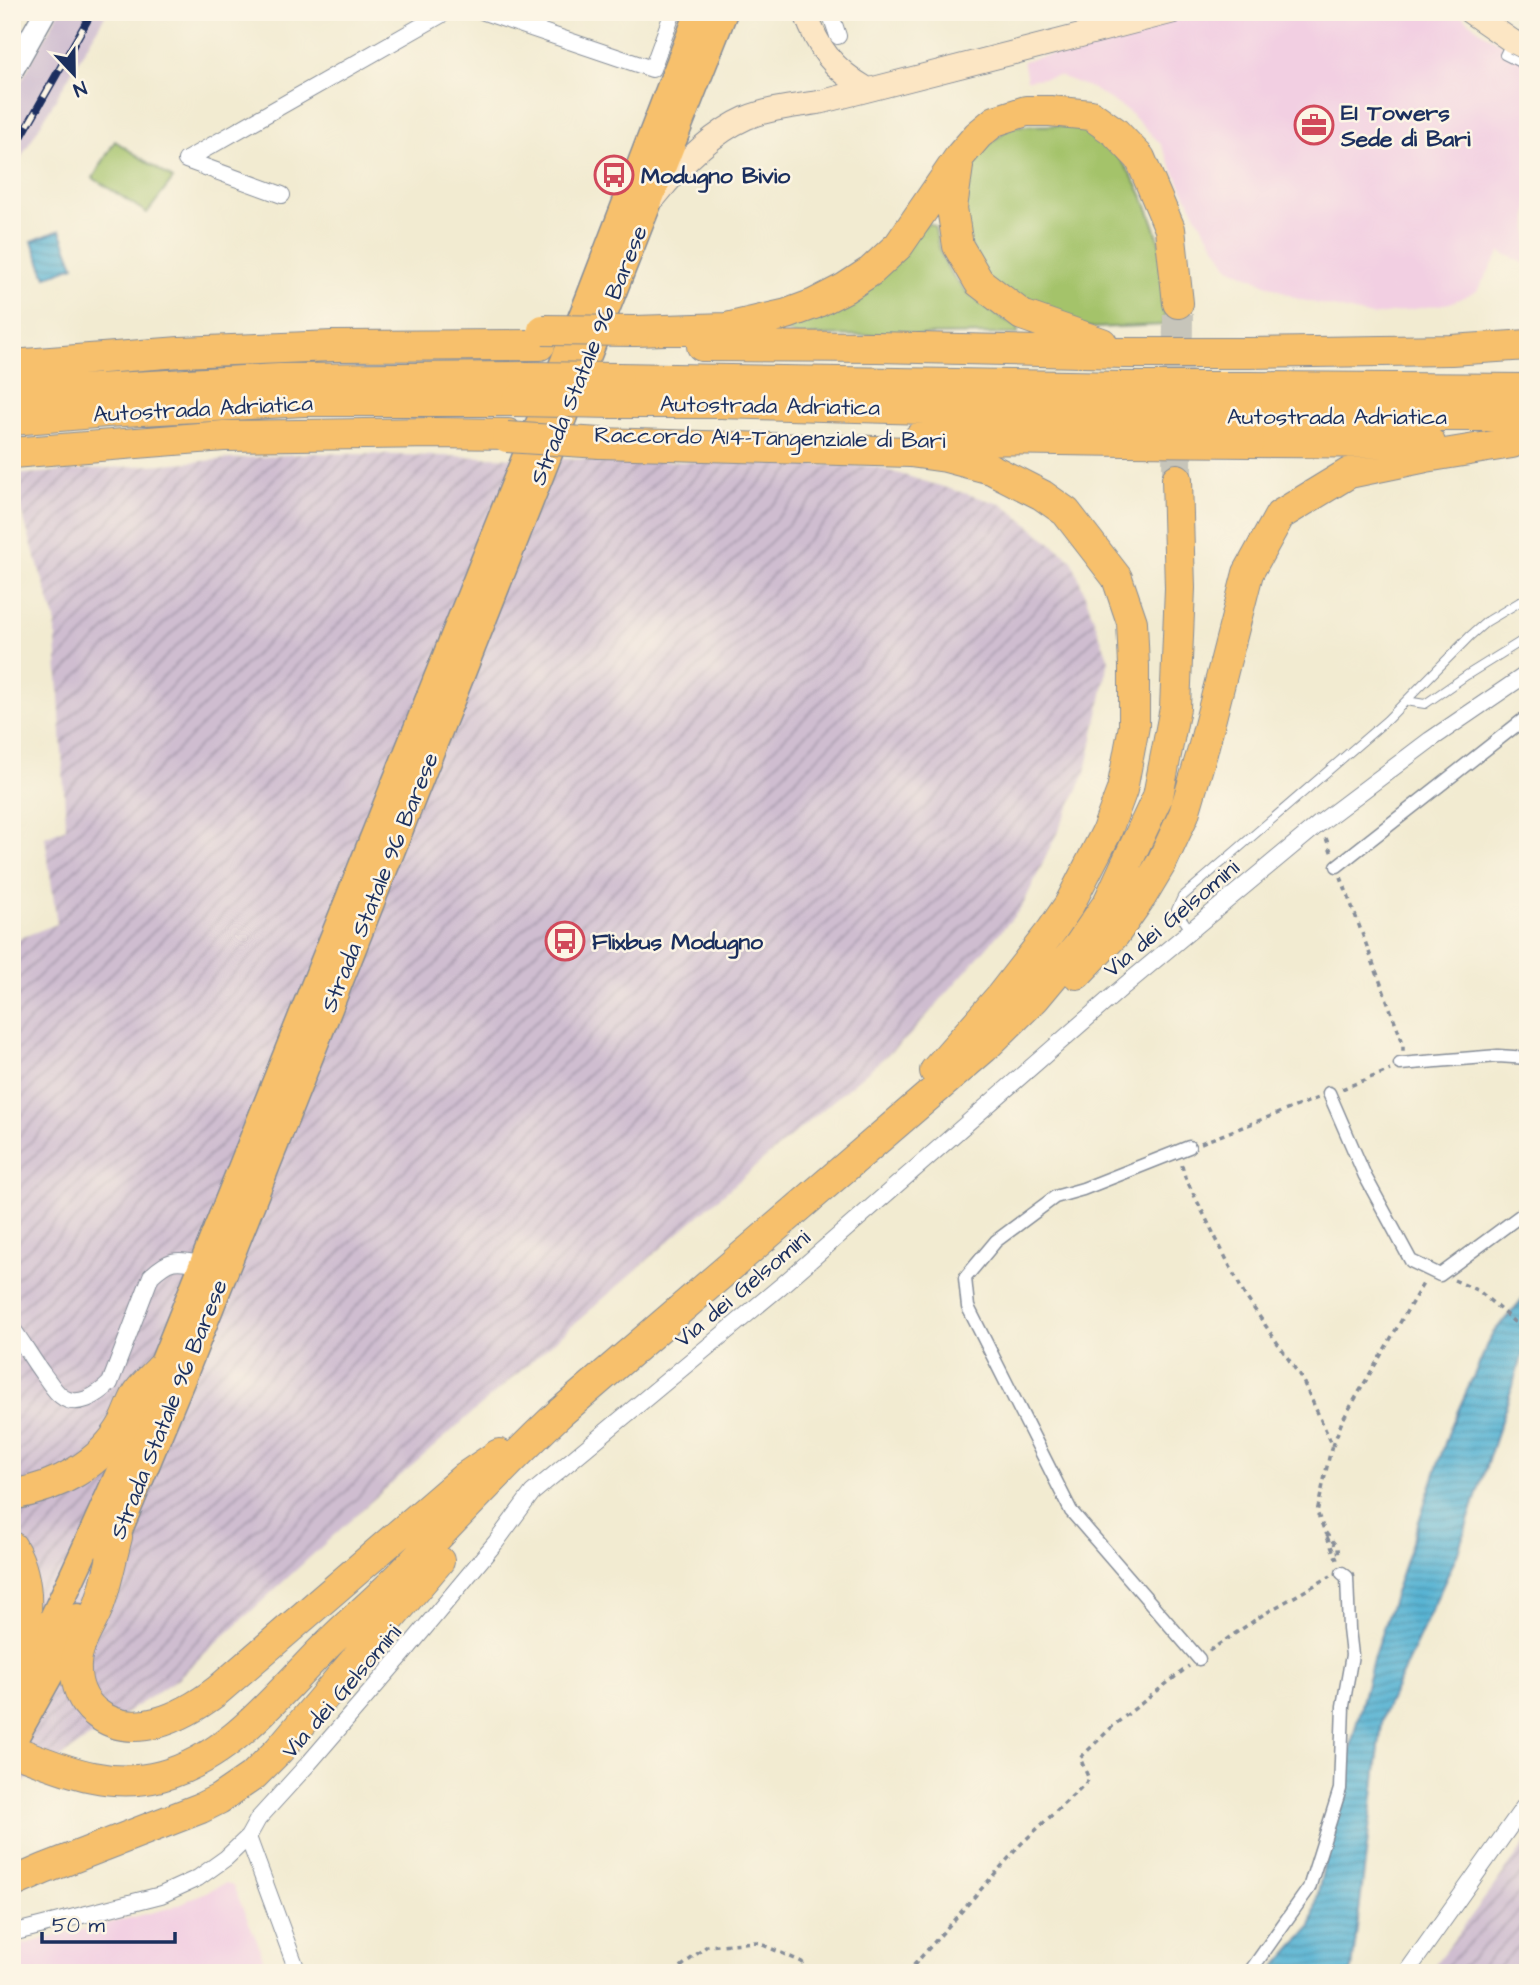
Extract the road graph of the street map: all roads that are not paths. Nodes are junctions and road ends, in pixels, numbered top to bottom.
1 (46, 12) edge
2 (446, 12) edge
3 (484, 12) edge
4 (673, 12) edge
5 (699, 12) edge
6 (724, 12) edge
7 (1142, 12) edge
8 (1172, 12) edge
9 (1470, 12) edge
10 (831, 13) edge
11 (807, 19) edge
12 (1118, 27) junction
13 (838, 36) dead end
14 (1516, 37) edge
15 (1528, 67) edge
16 (12, 71) edge
17 (867, 89) junction
18 (960, 156) junction
19 (282, 195) dead end
20 (647, 207) junction
21 (1178, 303) tunnel mouth
22 (1528, 330) edge
23 (631, 338) junction
24 (1528, 345) edge
25 (1497, 347) junction
26 (1121, 353) junction
27 (12, 365) edge
28 (521, 389) junction
29 (1528, 389) edge
30 (12, 395) edge
31 (1126, 414) junction
32 (1248, 415) junction
33 (1528, 416) edge
34 (12, 420) edge
35 (600, 439) junction
36 (1520, 444) edge
37 (12, 453) edge
38 (1177, 479) tunnel mouth
39 (1528, 597) edge
40 (1528, 638) edge
41 (1528, 673) edge
42 (1406, 701) junction
43 (1528, 716) edge
44 (1337, 866) road end
45 (1191, 931) junction
46 (1004, 1029) junction
47 (1528, 1058) edge
48 (1400, 1064) road end
49 (1329, 1093) road end
50 (900, 1121) junction
51 (1189, 1147) road end
52 (1528, 1210) edge
53 (202, 1264) junction
54 (12, 1328) edge
55 (160, 1369) junction
56 (560, 1413) junction
57 (514, 1456) junction
58 (12, 1495) edge
59 (117, 1537) junction
60 (12, 1547) edge
61 (1339, 1571) road end
62 (1199, 1659) road end
63 (12, 1682) edge
64 (12, 1700) edge
65 (12, 1743) edge
66 (12, 1750) edge
67 (1528, 1801) edge
68 (248, 1837) junction
69 (12, 1883) edge
70 (12, 1933) edge
71 (298, 1973) edge
72 (1249, 1973) edge
73 (1406, 1973) edge

1 - 16 street
2 - 19 street
3 - 4 street
5 - 53 main road, Strada Statale 96 Barese
6 - 20 main road, Strada Statale 96 Barese
7 - 12 main road
8 - 12 main road
9 - 14 main road
10 - 11 street
10 - 13 street
11 - 17 main road
12 - 17 main road
14 - 15 lane
17 - 20 main road
18 - 21 highway
18 - 23 highway
18 - 26 highway
20 - 59 main road, Strada Statale 96 Barese
22 - 25 highway
23 - 26 highway
23 - 27 highway
24 - 25 highway
25 - 26 highway, bridge
28 - 30 highway, Autostrada Adriatica
28 - 31 highway, Autostrada Adriatica, bridge
28 - 34 highway, Autostrada Adriatica
29 - 32 highway, Autostrada Adriatica
31 - 32 highway, Autostrada Adriatica, bridge
31 - 35 highway, Raccordo A14-Tangenziale di Bari
32 - 33 highway, Autostrada Adriatica
32 - 36 highway
35 - 37 highway, Raccordo A14-Tangenziale di Bari, bridge
35 - 50 highway
36 - 46 highway
38 - 46 highway
39 - 42 lane
40 - 42 lane
41 - 45 street, Via dei Gelsomini
42 - 45 lane
43 - 44 street
45 - 68 street, Via dei Gelsomini
46 - 50 highway
47 - 48 street
49 - 52 street
50 - 56 highway
51 - 62 street
53 - 54 street
53 - 55 main road, Strada Statale 96 Barese
55 - 58 highway
55 - 64 main road, Strada Statale 96 Barese
56 - 57 highway
56 - 59 highway
57 - 66 highway
57 - 69 highway
59 - 65 main road, Strada Statale 96 Barese
60 - 63 highway
61 - 72 street
67 - 73 street
68 - 70 street, Via dei Gelsomini
68 - 71 street

